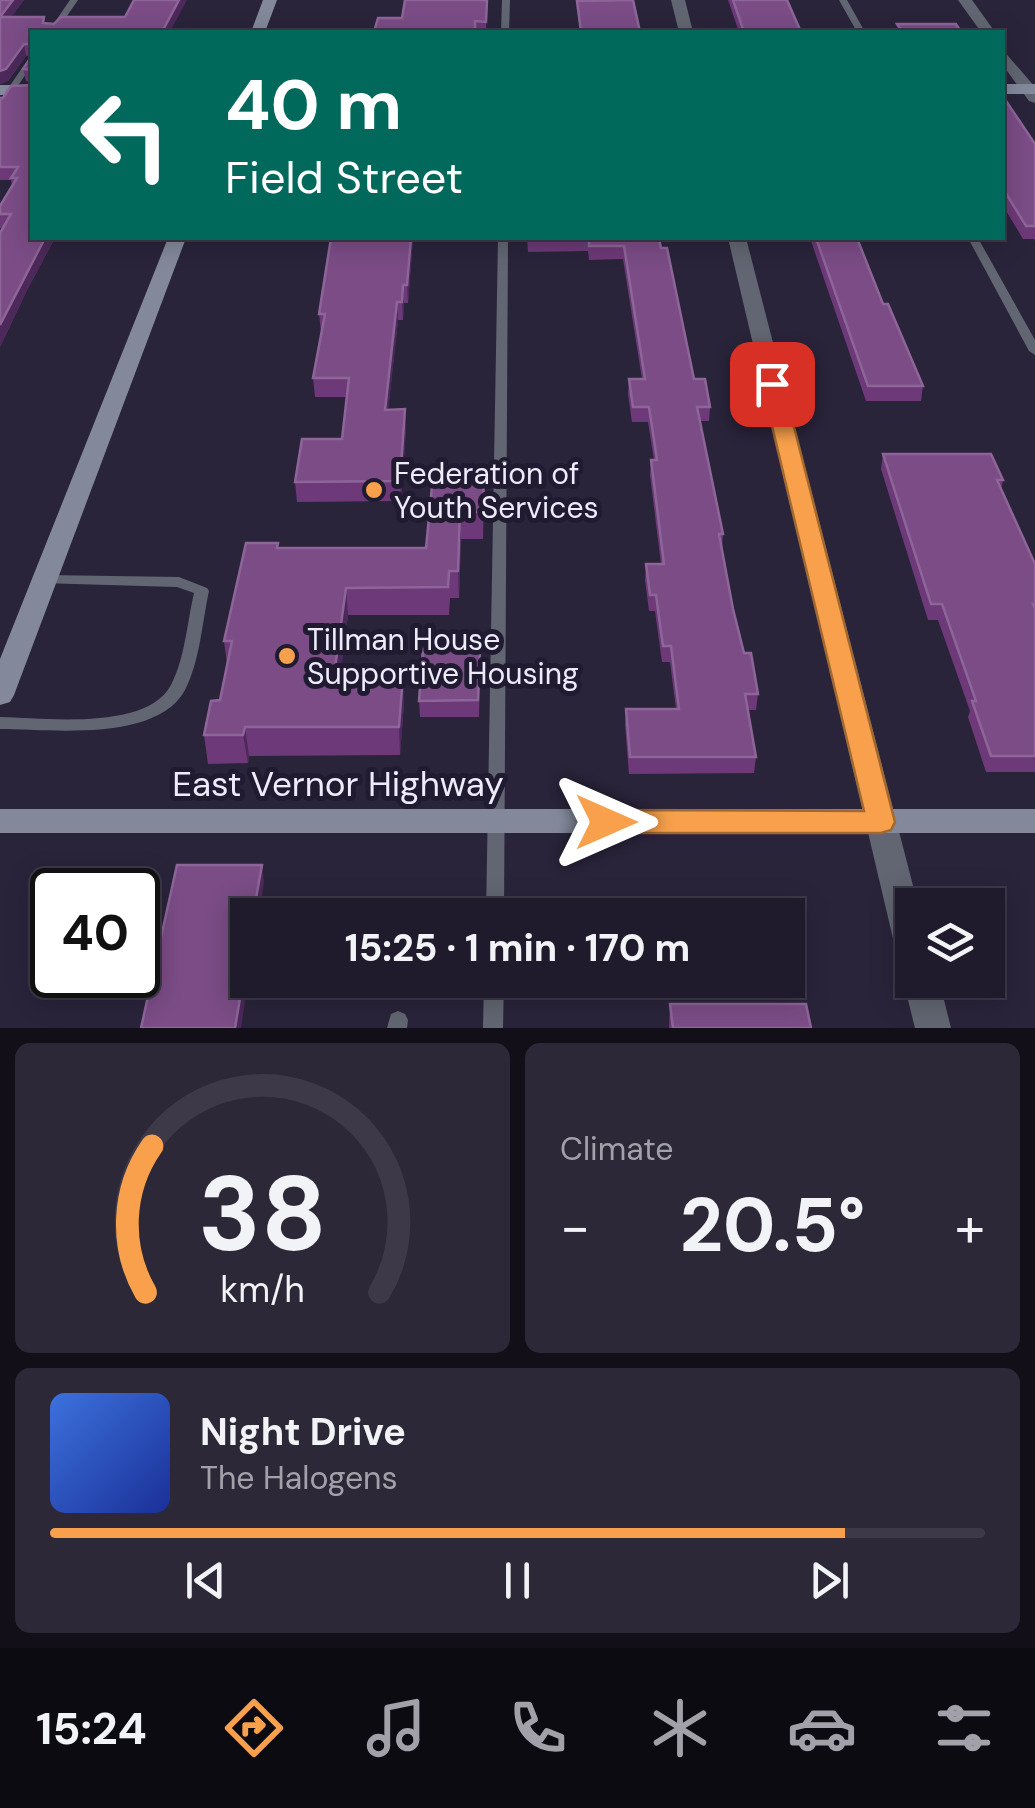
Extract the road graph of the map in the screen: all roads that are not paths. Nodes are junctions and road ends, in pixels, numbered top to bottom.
1 (74, 0) edge
2 (270, 0) edge
3 (506, 0) edge
4 (678, 0) edge
5 (843, 0) edge
6 (965, 0) edge
7 (53, 30) edge
8 (259, 30) edge
9 (505, 30) edge
10 (686, 30) edge
11 (860, 30) edge
12 (987, 30) edge
13 (1005, 56) edge
14 (30, 62) edge
15 (6, 90) edge
16 (1005, 90) edge
17 (1033, 92) edge
18 (0, 106) edge
19 (177, 240) edge
20 (503, 240) edge
21 (736, 240) edge
22 (973, 240) edge
23 (1035, 351) edge
24 (44, 580) junction
25 (0, 694) edge
26 (0, 722) edge
27 (0, 821) edge
28 (497, 821) junction
29 (1035, 821) edge
30 (881, 822) junction
31 (898, 888) edge
32 (495, 898) edge
33 (494, 998) edge
34 (926, 998) edge
35 (493, 1028) edge
36 (933, 1028) edge

1 - 7 lane
2 - 8 main road
3 - 9 lane
4 - 10 street
5 - 11 lane
6 - 12 street
13 - 17 street
14 - 15 lane
15 - 18 lane
16 - 17 main road
19 - 24 main road
20 - 28 lane
21 - 30 street
22 - 23 lane
24 - 25 main road
24 - 26 lane
27 - 28 main road, East Vernor Highway
28 - 30 main road, East Vernor Highway
28 - 32 lane
29 - 30 main road, East Vernor Highway
30 - 31 street
33 - 35 lane
34 - 36 street

